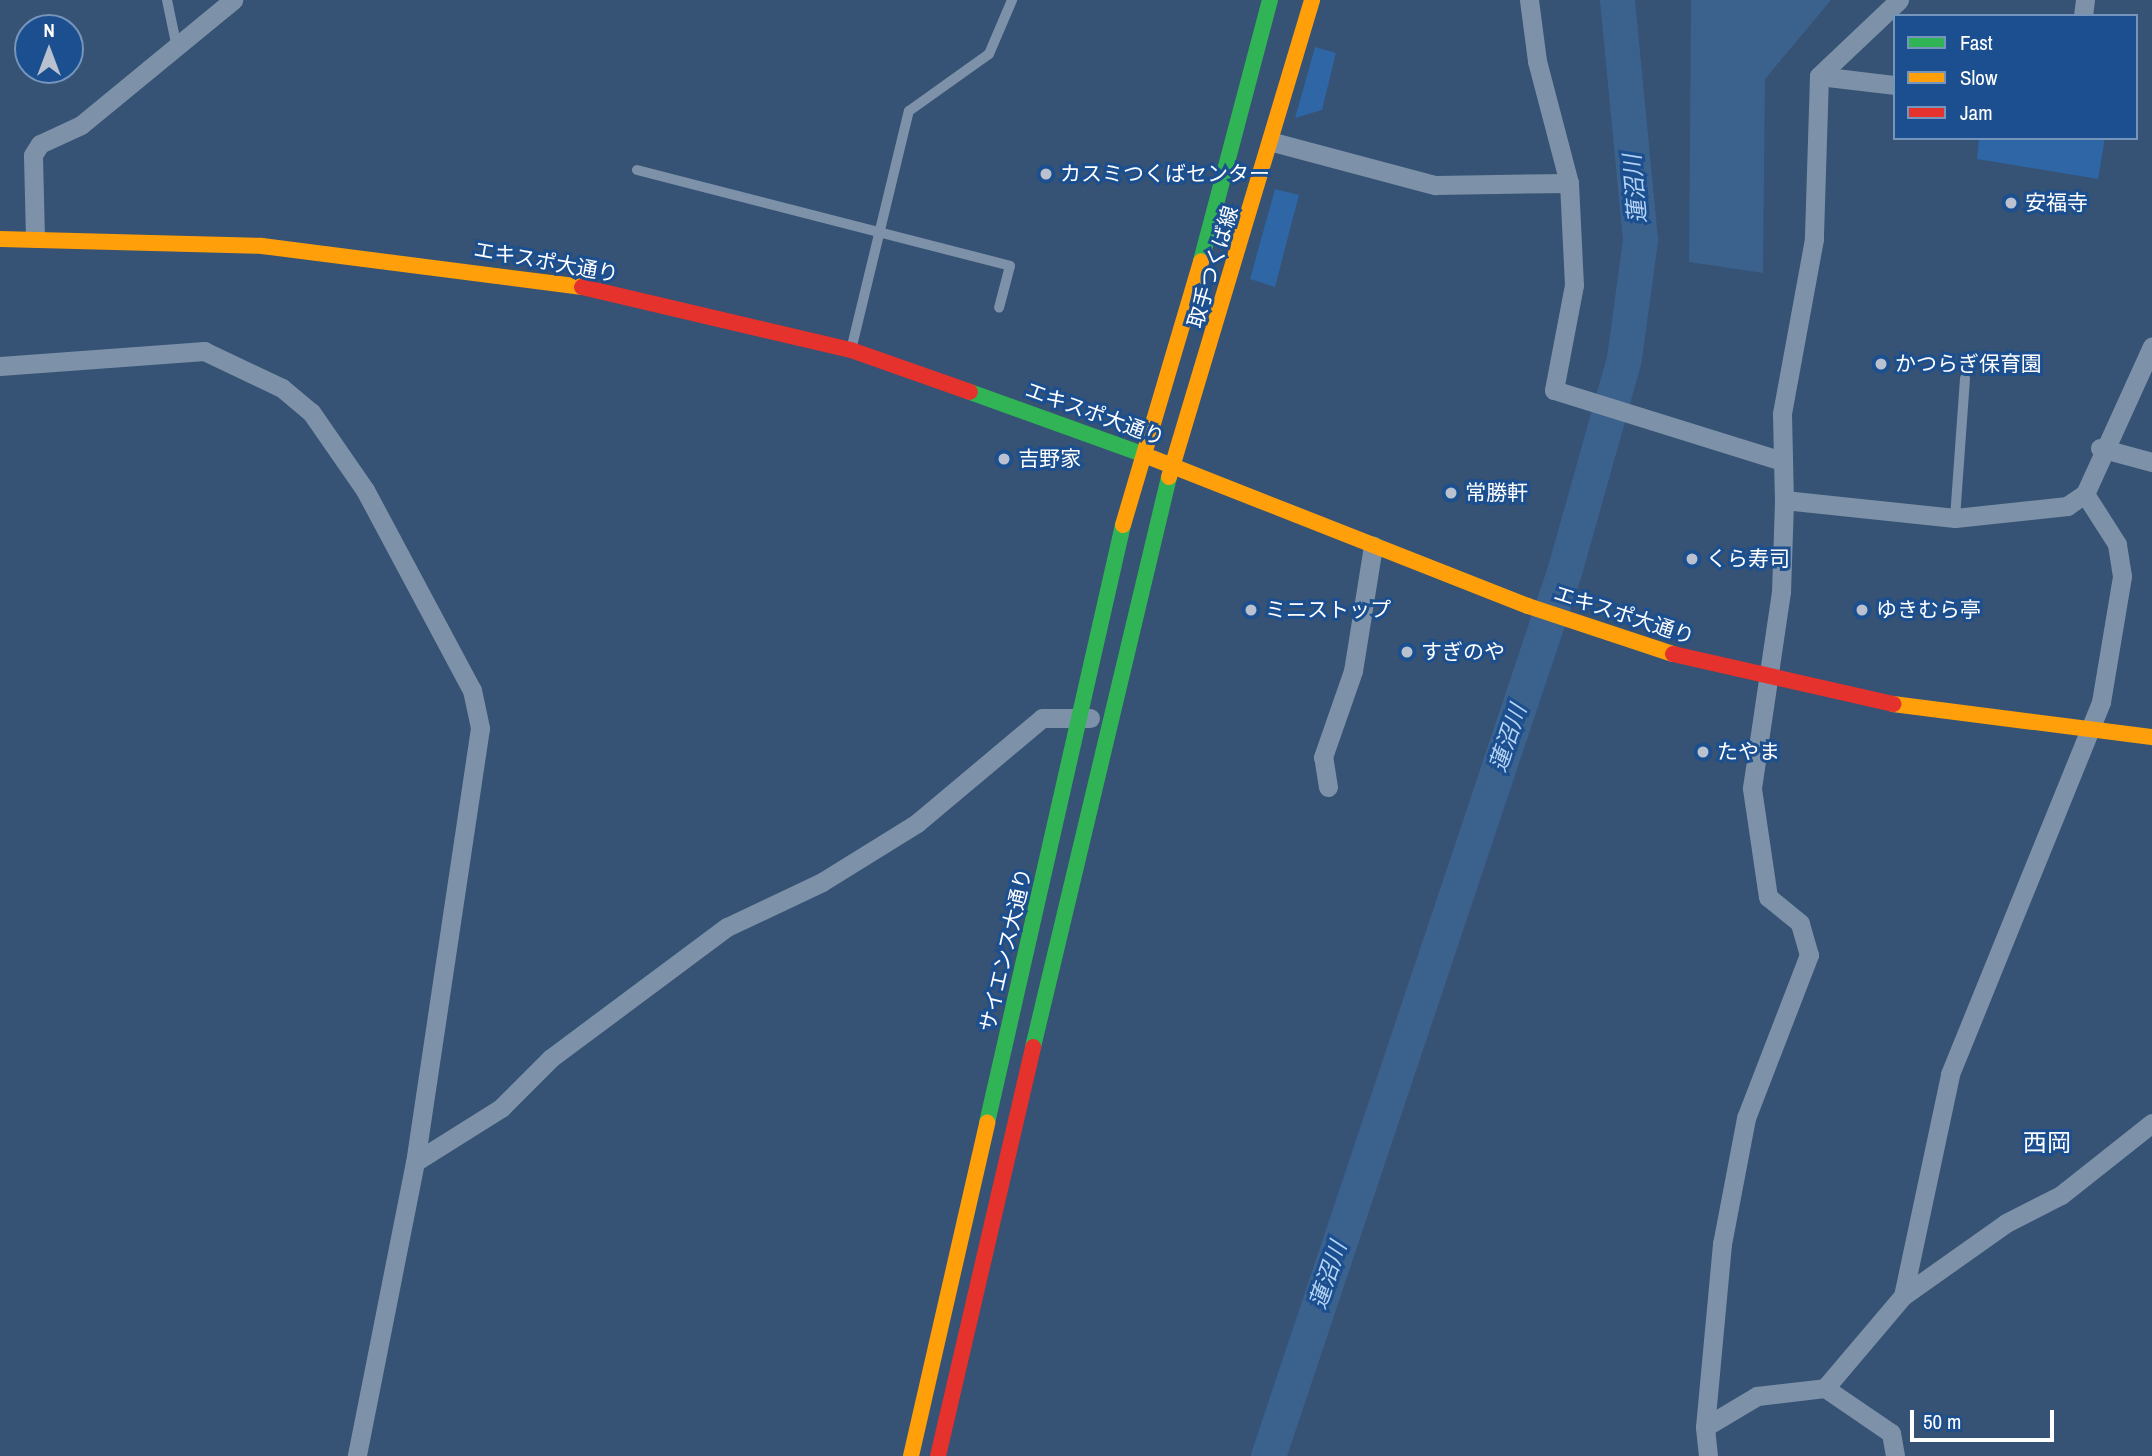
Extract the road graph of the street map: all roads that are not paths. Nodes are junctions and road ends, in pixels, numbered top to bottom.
1 (167, 0) edge
2 (233, 0) edge
3 (1012, 0) edge
4 (1270, 0) edge
5 (1312, 0) edge
6 (1530, 0) edge
7 (1899, 0) edge
8 (177, 49) junction
9 (1819, 76) junction
10 (1893, 85) edge
11 (1273, 142) junction
12 (638, 170) dead end
13 (1569, 183) junction
14 (880, 230) junction
15 (35, 238) junction
16 (0, 239) edge
17 (999, 308) dead end
18 (2152, 346) edge
19 (851, 351) junction
20 (0, 366) edge
21 (1965, 378) dead end
22 (2100, 448) junction
23 (1142, 454) junction
24 (1779, 460) junction
25 (2152, 462) edge
26 (1171, 465) junction
27 (2085, 494) junction
28 (1784, 500) junction
29 (1955, 518) junction
30 (1373, 546) junction
31 (1768, 679) junction
32 (1079, 715) junction
33 (1108, 723) junction
34 (2088, 732) junction
35 (2152, 737) edge
36 (1328, 787) dead end
37 (2152, 1123) edge
38 (415, 1162) junction
39 (1903, 1296) junction
40 (1825, 1388) junction
41 (1705, 1427) junction
42 (357, 1456) edge
43 (911, 1456) edge
44 (938, 1456) edge
45 (1708, 1456) edge
46 (1895, 1456) edge

1 - 8 lane
2 - 8 street
3 - 14 lane
4 - 23 main road, 取手つくば線
5 - 11 main road, 取手つくば線
6 - 13 street
7 - 9 street
8 - 15 street
9 - 10 street
9 - 24 street
11 - 13 street
11 - 26 main road, 取手つくば線
12 - 14 lane
13 - 24 street
14 - 17 lane
14 - 19 lane
15 - 16 main road, エキスポ大通り
15 - 19 main road, エキスポ大通り
18 - 22 street
19 - 23 main road, エキスポ大通り
20 - 38 street
21 - 29 lane
22 - 25 street
22 - 27 street
23 - 26 main road, エキスポ大通り
23 - 32 main road, サイエンス大通り
24 - 28 street
26 - 30 main road, エキスポ大通り
26 - 33 main road
27 - 29 street
27 - 34 street
28 - 29 street
28 - 31 street
30 - 31 main road, エキスポ大通り
30 - 36 street
31 - 34 main road, エキスポ大通り
31 - 41 street
32 - 33 street
32 - 38 street
32 - 43 main road, サイエンス大通り
33 - 44 main road
34 - 35 main road, エキスポ大通り
34 - 39 street
37 - 39 street
38 - 42 street
39 - 40 street
40 - 41 street
40 - 46 street
41 - 45 street

